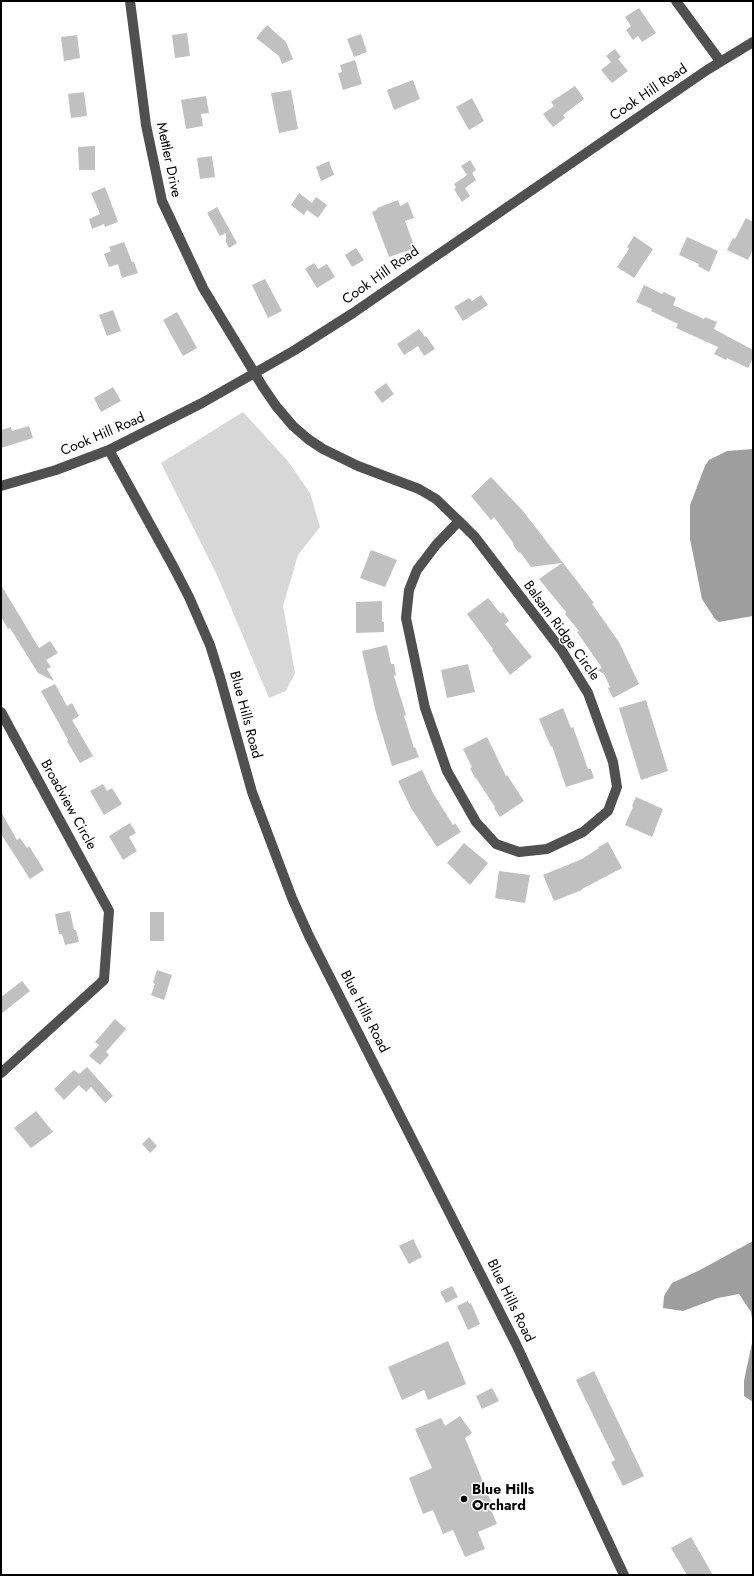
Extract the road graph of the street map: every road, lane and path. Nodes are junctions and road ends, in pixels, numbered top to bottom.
1 (130, 1) edge
2 (676, 1) edge
3 (753, 42) edge
4 (720, 61) junction
5 (255, 374) junction
6 (109, 450) junction
7 (1, 486) edge
8 (459, 521) junction
9 (1, 712) edge
10 (1, 1073) edge
11 (624, 1575) edge

1 - 5 street, Mettler Drive
2 - 4 street
3 - 4 street, Cook Hill Road
4 - 5 street, Cook Hill Road
5 - 6 street, Cook Hill Road
5 - 8 street, Balsam Ridge Circle
6 - 7 street, Cook Hill Road
6 - 11 street, Blue Hills Road
8 - 8 street, Balsam Ridge Circle
9 - 10 street, Broadview Circle

